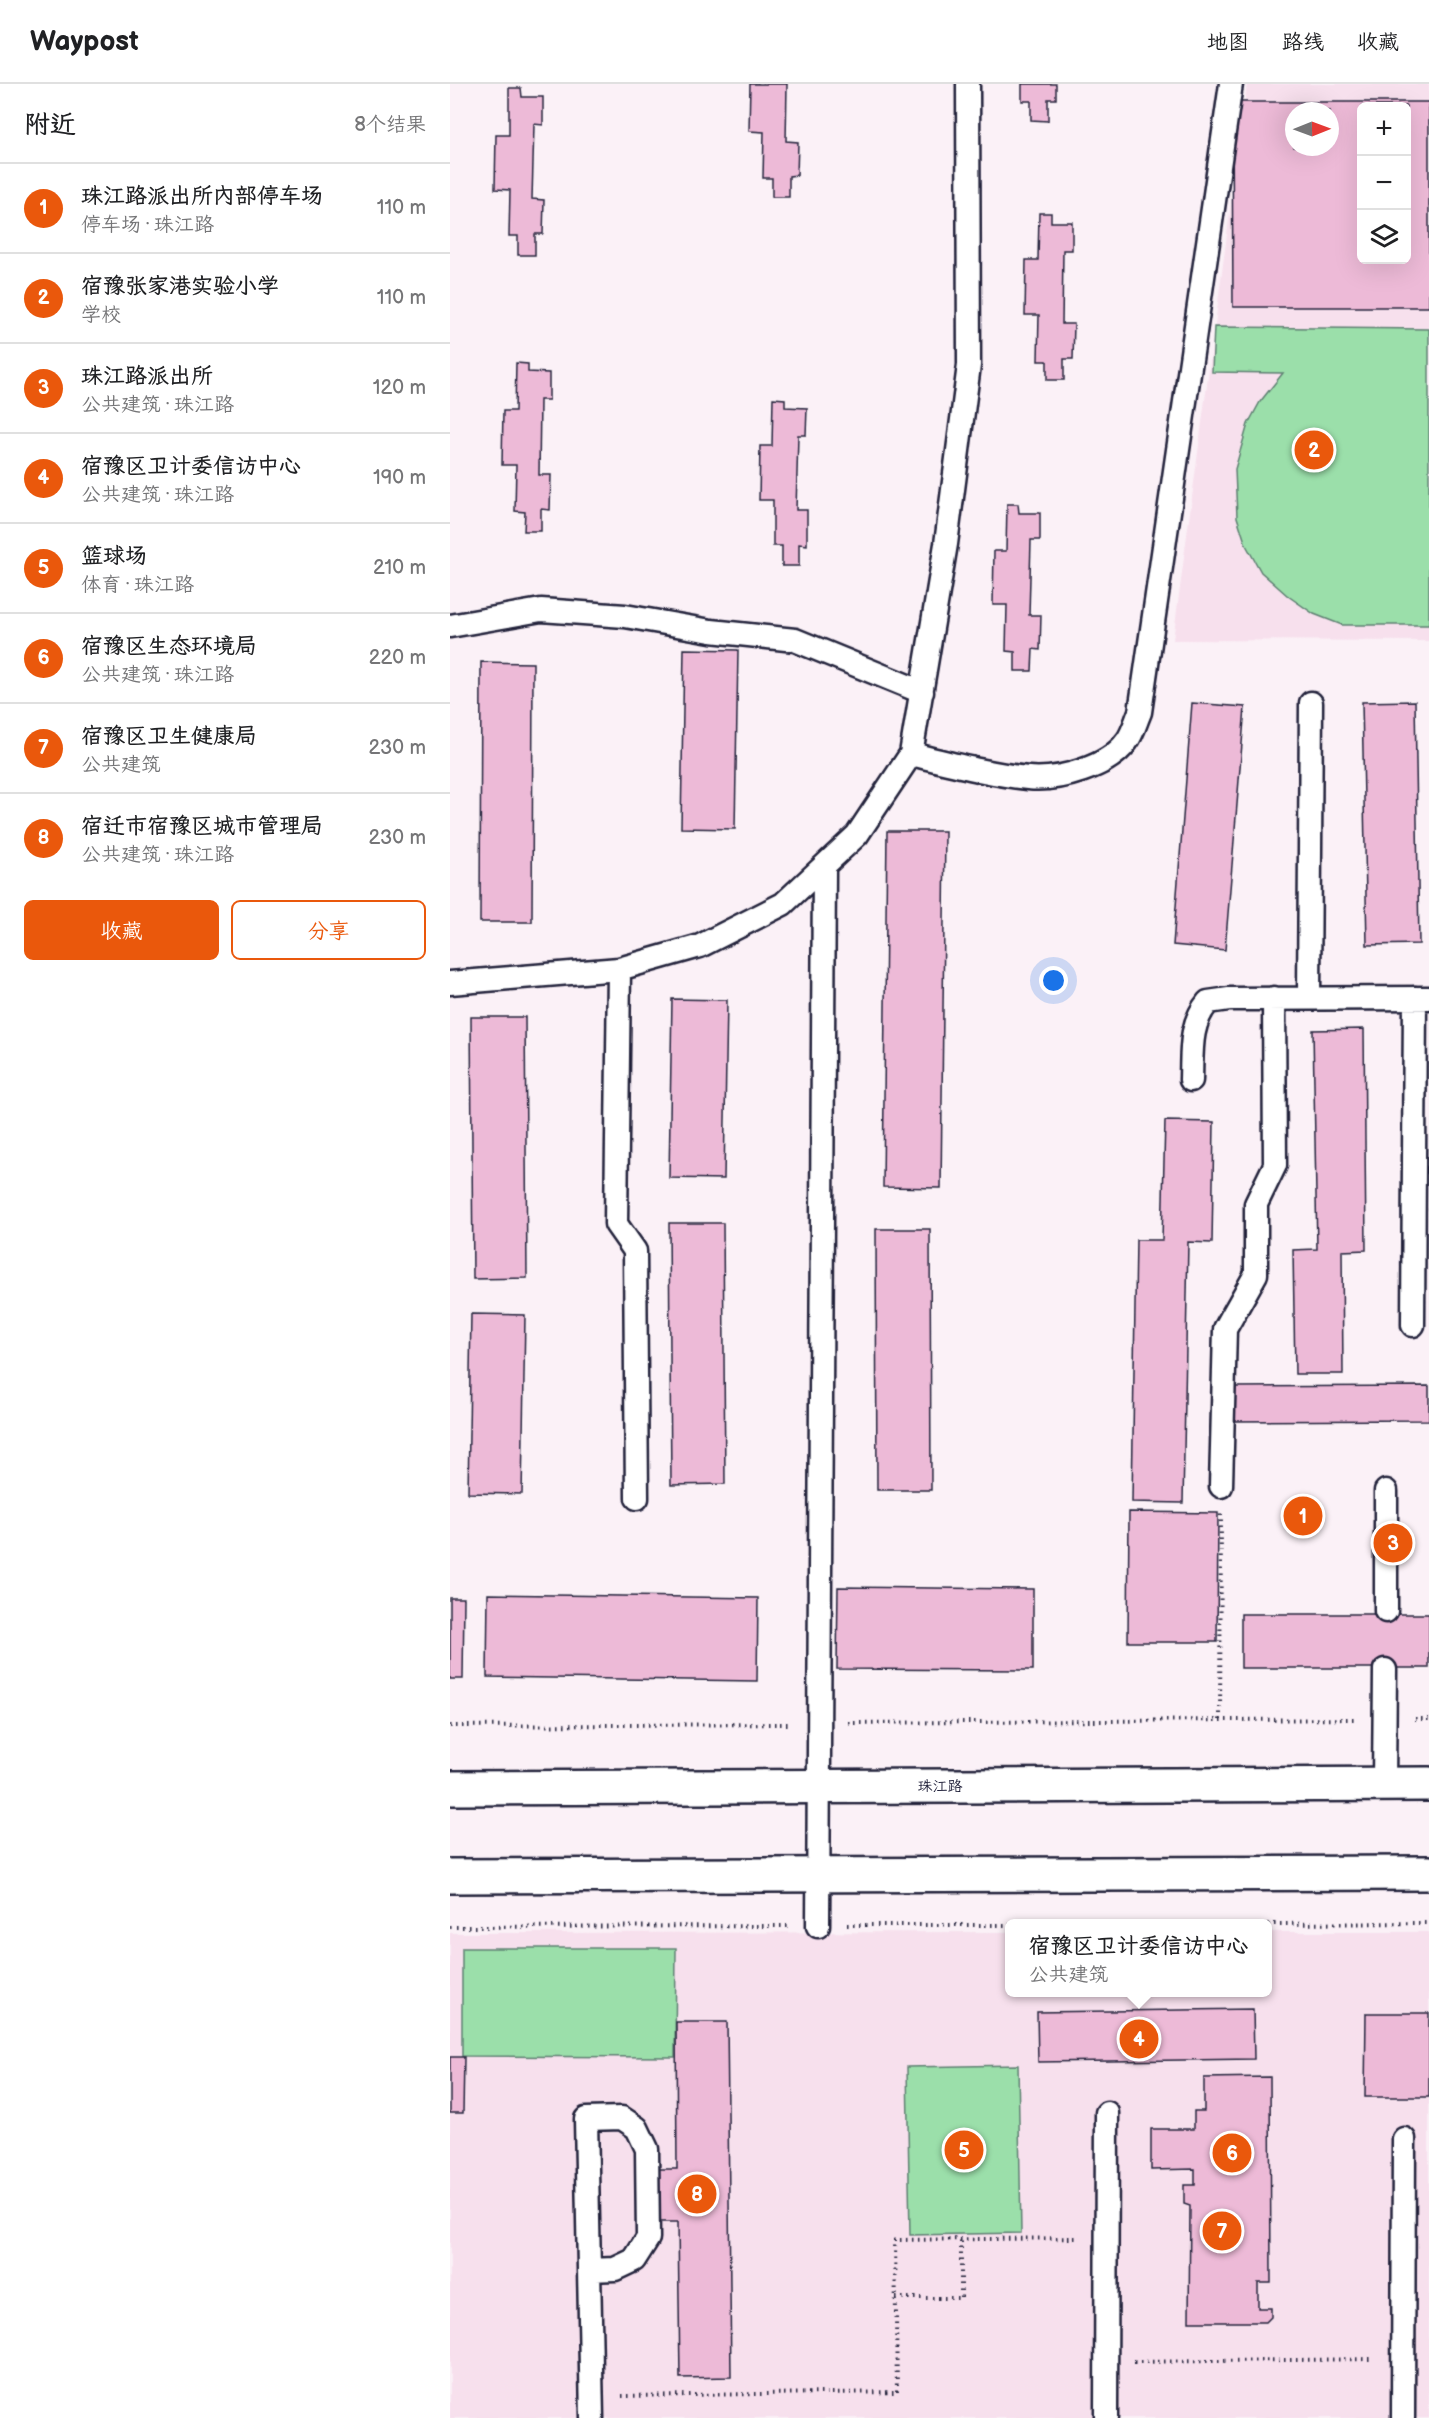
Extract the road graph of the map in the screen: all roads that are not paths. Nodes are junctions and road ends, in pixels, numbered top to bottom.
1 (968, 84) edge
2 (1231, 84) edge
3 (450, 626) edge
4 (922, 692) junction
5 (1311, 703) dead end
6 (911, 754) junction
7 (824, 866) junction
8 (619, 969) junction
9 (450, 983) edge
10 (1274, 998) junction
11 (1309, 998) junction
12 (1422, 998) edge
13 (1191, 1080) dead end
14 (1413, 1326) dead end
15 (1221, 1486) road end
16 (1386, 1491) dead end
17 (637, 1498) dead end
18 (1386, 1611) dead end
19 (1385, 1670) dead end
20 (1384, 1784) junction
21 (1429, 1784) edge
22 (818, 1787) junction
23 (450, 1788) edge
24 (1429, 1873) edge
25 (817, 1875) junction
26 (450, 1876) edge
27 (818, 1926) road end
28 (1107, 2113) dead end
29 (1404, 2139) dead end
30 (589, 2270) junction
31 (592, 2407) edge
32 (1106, 2418) edge
33 (1403, 2418) edge

1 - 4 lane
2 - 6 lane
3 - 4 lane
4 - 6 lane
5 - 11 lane
6 - 7 lane
7 - 8 lane
7 - 22 lane
8 - 9 lane
8 - 17 lane
10 - 11 lane
10 - 13 lane
10 - 15 lane
11 - 12 lane
12 - 14 lane
16 - 18 lane
19 - 20 lane
20 - 21 street, 珠江路
20 - 22 street, 珠江路
22 - 23 street, 珠江路
22 - 25 lane
24 - 25 street
25 - 26 street
25 - 27 lane
28 - 32 lane
29 - 33 lane
30 - 30 lane
30 - 31 lane

